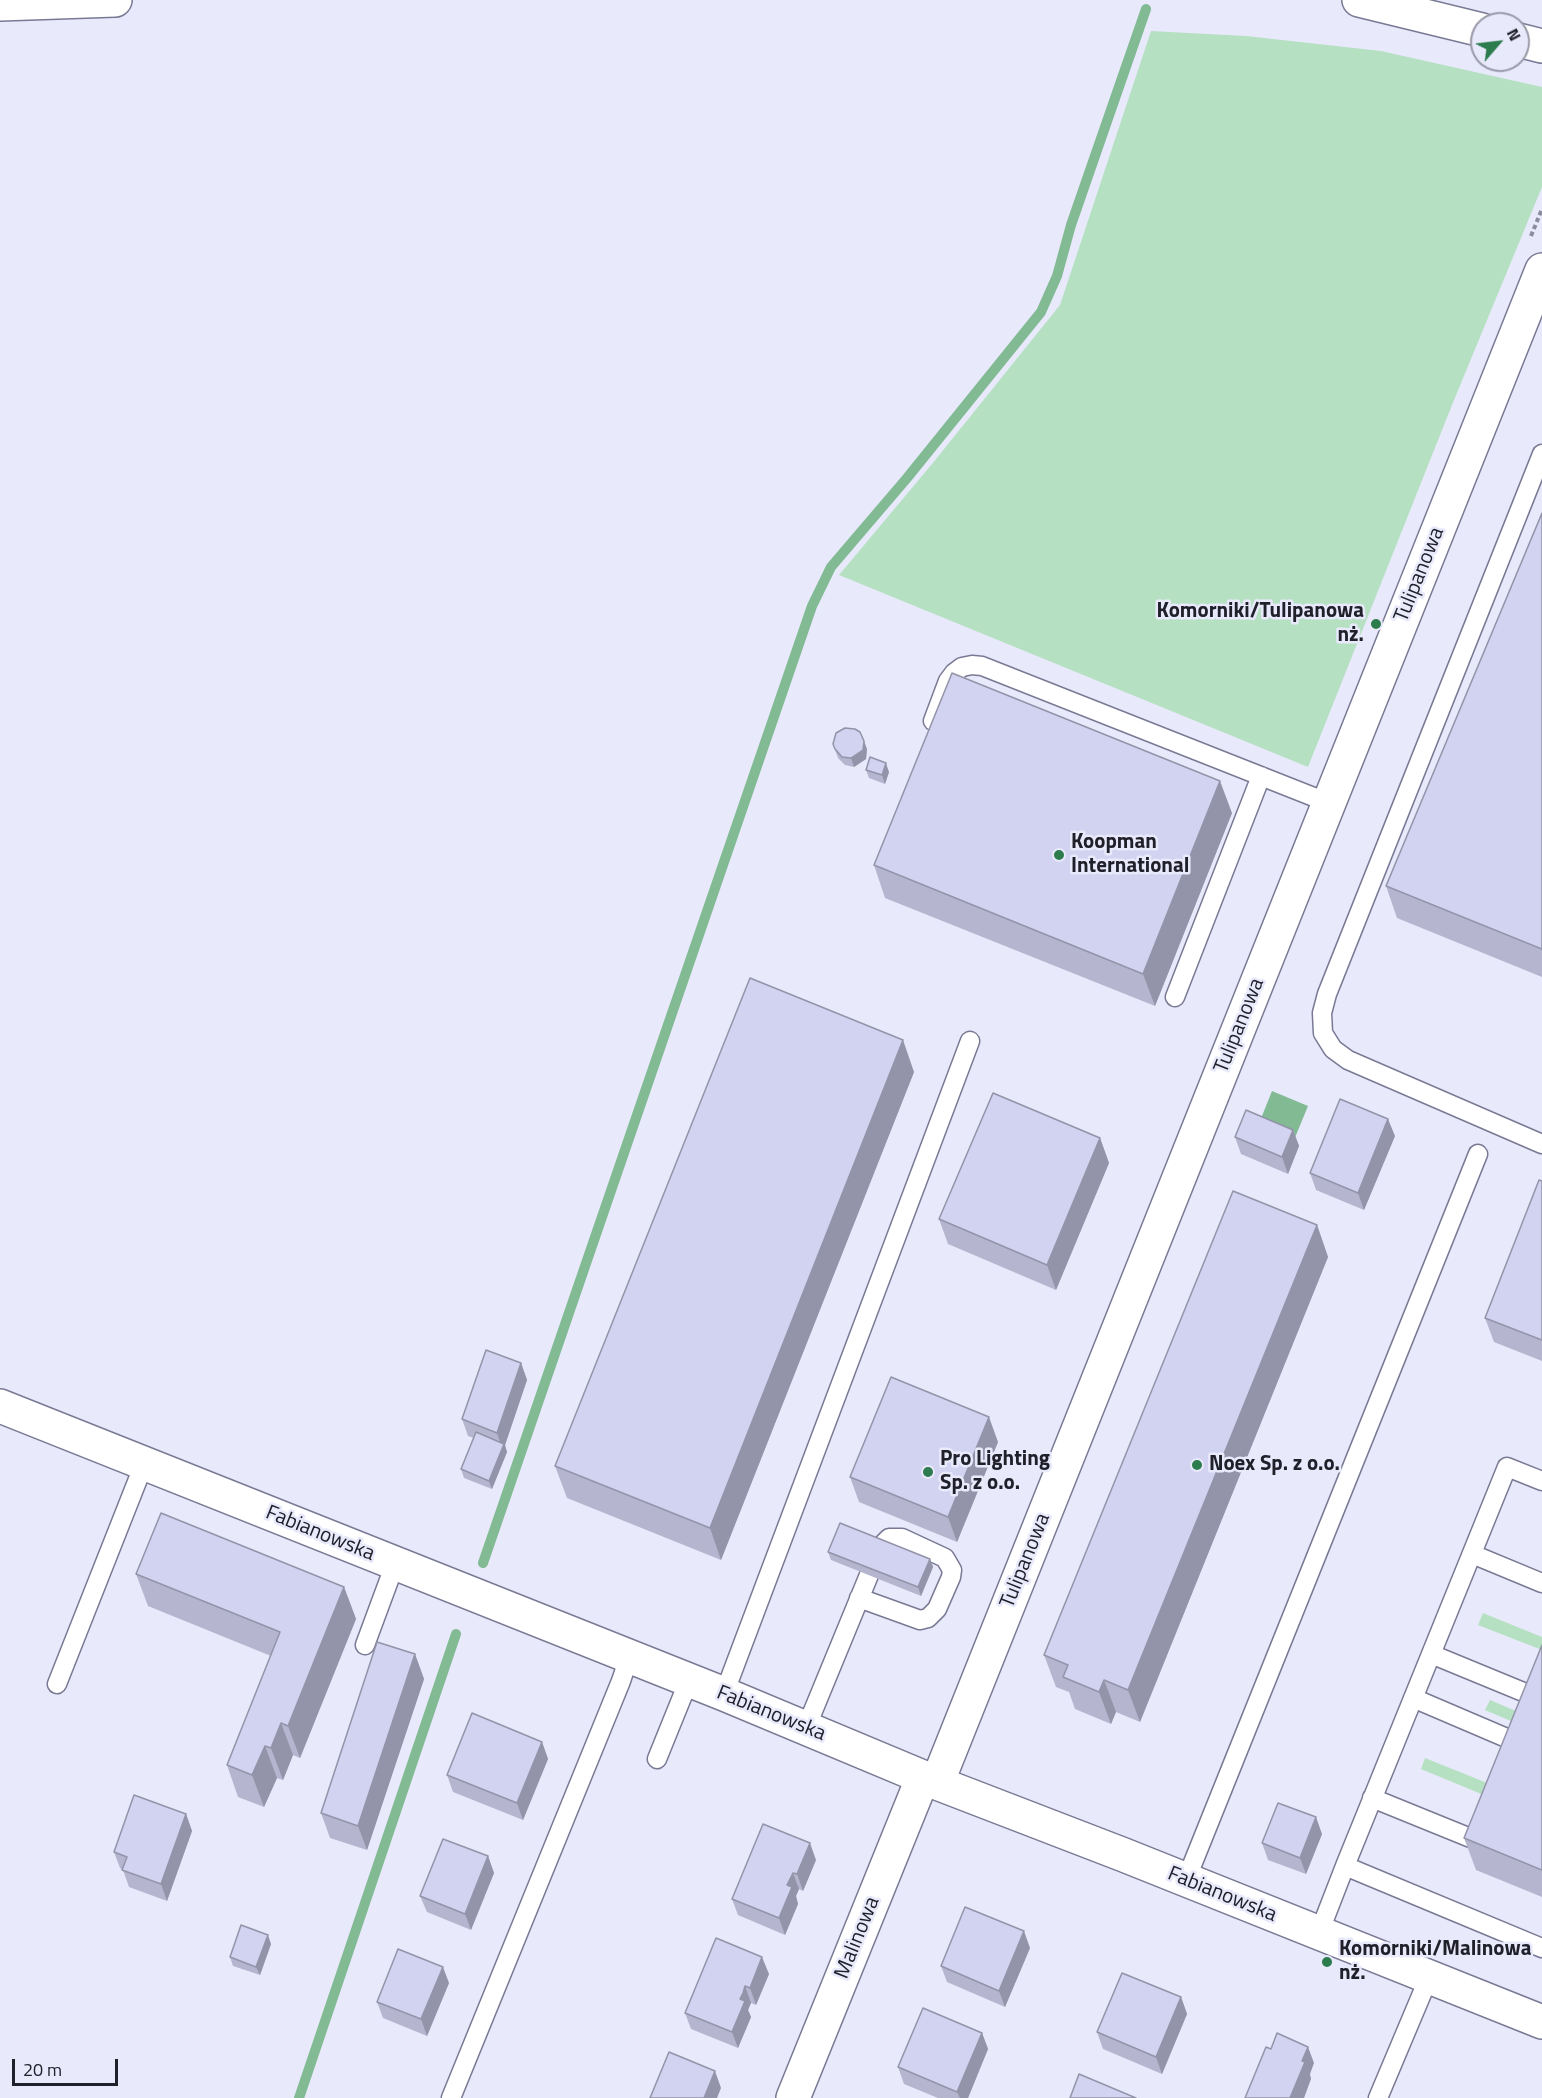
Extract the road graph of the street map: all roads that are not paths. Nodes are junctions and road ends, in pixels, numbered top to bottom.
1 (115, 0) edge
2 (1359, 0) edge
3 (0, 4) edge
4 (1470, 27) edge
5 (1542, 270) edge
6 (1542, 453) edge
7 (928, 734) edge
8 (1261, 776) junction
9 (1329, 803) junction
10 (1175, 997) dead end
11 (970, 1041) dead end
12 (1542, 1144) edge
13 (1478, 1155) dead end
14 (0, 1406) edge
15 (144, 1464) junction
16 (1542, 1481) edge
17 (881, 1546) edge
18 (1472, 1554) junction
19 (396, 1564) junction
20 (868, 1575) edge
21 (1542, 1583) edge
22 (859, 1598) junction
23 (365, 1645) dead end
24 (1431, 1654) junction
25 (629, 1657) junction
26 (689, 1680) junction
27 (57, 1684) dead end
28 (724, 1694) junction
29 (1533, 1696) edge
30 (1413, 1698) junction
31 (806, 1728) junction
32 (1516, 1742) edge
33 (657, 1759) dead end
34 (930, 1780) junction
35 (1372, 1798) junction
36 (1473, 1839) edge
37 (1345, 1866) junction
38 (1186, 1880) junction
39 (1319, 1933) junction
40 (1542, 1948) edge
41 (1429, 1977) junction
42 (1542, 2022) edge
43 (451, 2098) edge
44 (792, 2098) edge
45 (1378, 2098) edge

1 - 3 street
2 - 4 street
5 - 9 street, Tulipanowa
6 - 12 lane
7 - 8 lane
8 - 9 lane
8 - 10 lane
9 - 34 street, Tulipanowa
11 - 28 lane
13 - 38 lane
14 - 15 street, Fabianowska
15 - 19 street, Fabianowska
15 - 27 lane
16 - 18 lane
17 - 22 lane
18 - 21 lane
18 - 24 lane
19 - 23 lane
19 - 25 street, Fabianowska
20 - 22 lane
22 - 31 lane
24 - 29 lane
24 - 30 lane
25 - 26 street, Fabianowska
25 - 43 lane
26 - 28 street, Fabianowska
26 - 33 lane
28 - 31 street, Fabianowska
30 - 32 lane
30 - 35 lane
31 - 34 street, Fabianowska
34 - 38 street, Fabianowska
34 - 44 street, Malinowa
35 - 36 lane
35 - 37 lane
37 - 39 lane
37 - 40 lane
38 - 39 street, Fabianowska
39 - 41 street, Fabianowska
41 - 42 street, Fabianowska
41 - 45 lane

